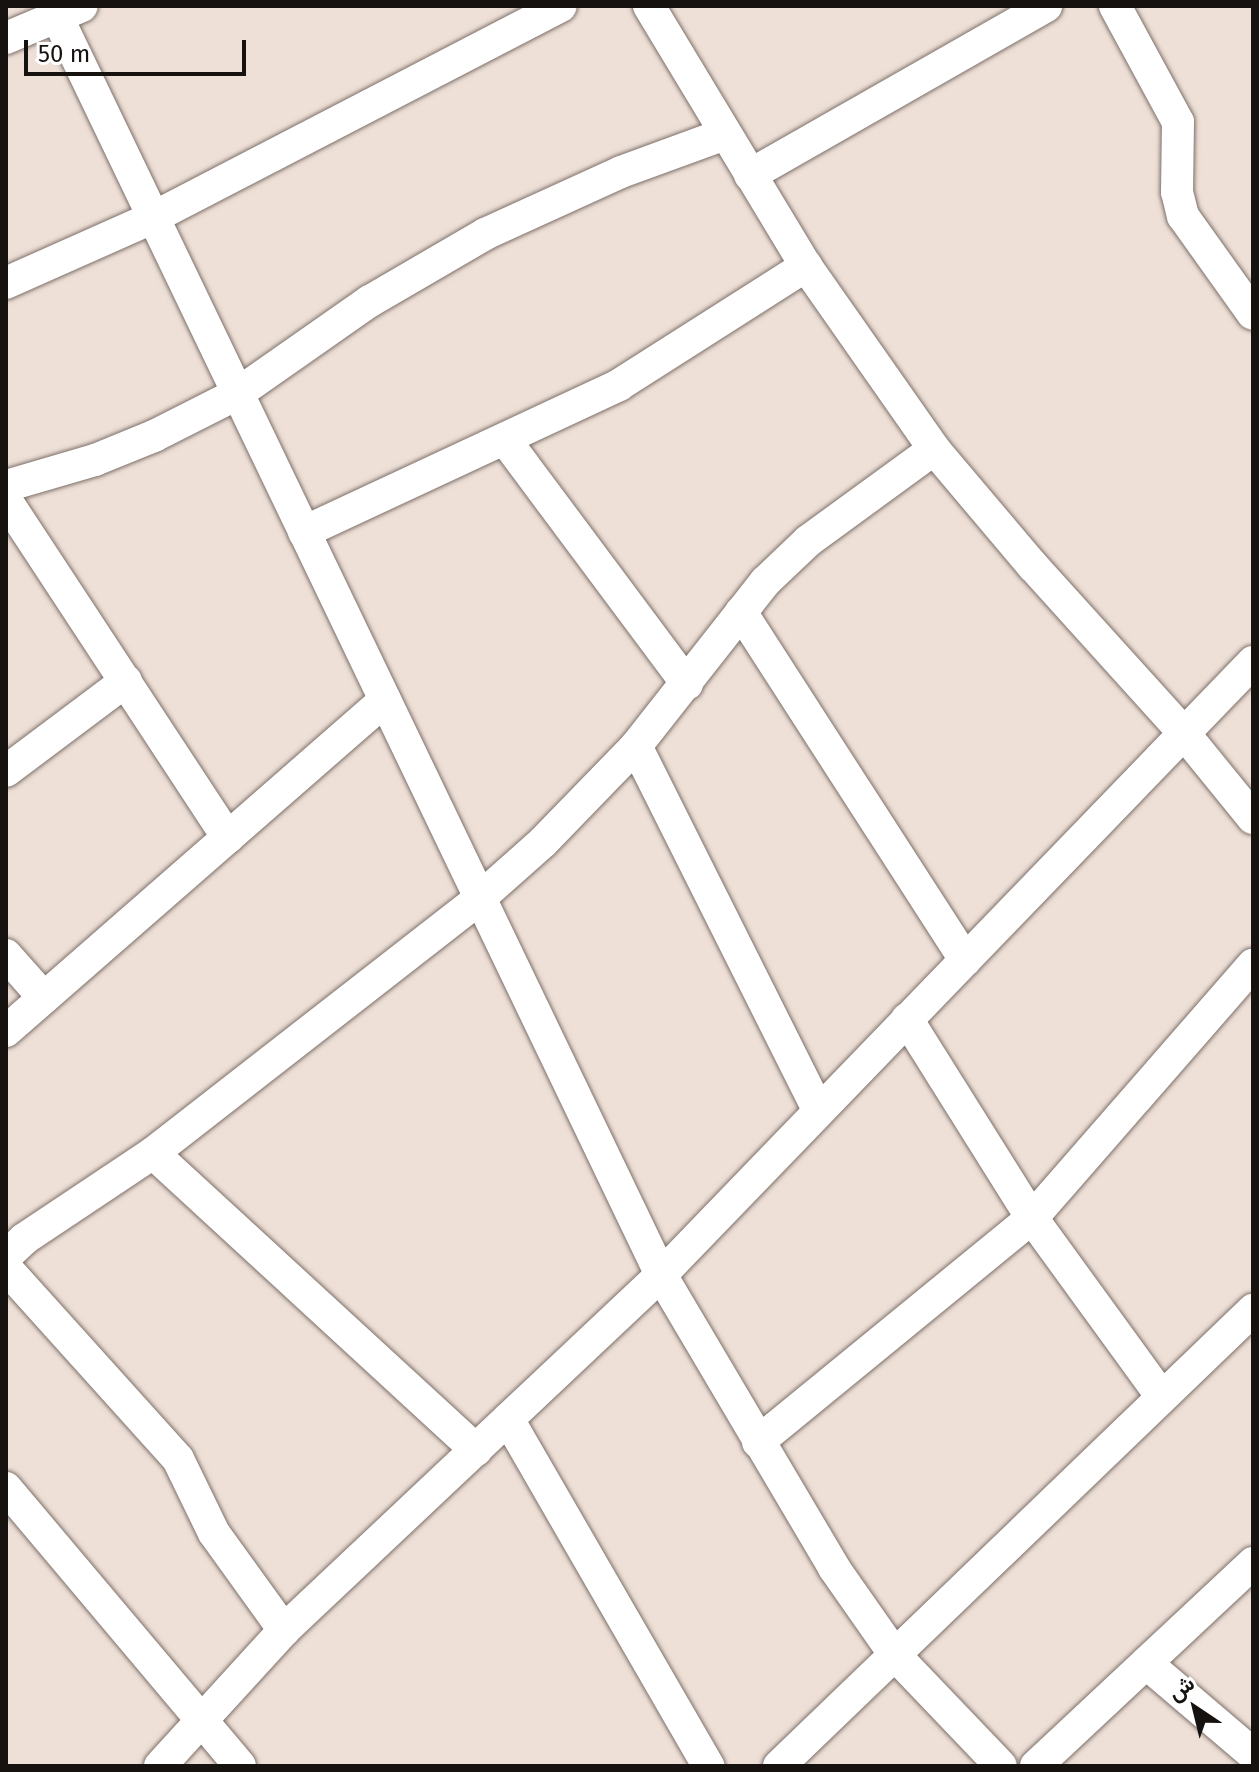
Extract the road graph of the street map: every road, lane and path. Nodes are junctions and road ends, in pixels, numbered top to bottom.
1 (561, 6) edge
2 (649, 6) edge
3 (1046, 6) edge
4 (1115, 6) edge
5 (63, 10) edge
6 (6, 38) edge
7 (725, 134) junction
8 (750, 175) junction
9 (154, 217) junction
10 (806, 266) junction
11 (6, 283) edge
12 (1253, 314) edge
13 (237, 394) junction
14 (506, 441) junction
15 (934, 449) junction
16 (6, 486) edge
17 (6, 500) edge
18 (304, 532) junction
19 (741, 612) junction
20 (1253, 662) edge
21 (126, 681) junction
22 (687, 684) junction
23 (385, 700) junction
24 (1183, 732) junction
25 (636, 746) junction
26 (6, 771) edge
27 (1243, 792) edge
28 (1253, 818) edge
29 (228, 838) junction
30 (480, 898) junction
31 (6, 955) edge
32 (965, 960) junction
33 (1253, 965) edge
34 (44, 998) junction
35 (907, 1019) junction
36 (6, 1031) edge
37 (819, 1111) junction
38 (153, 1153) junction
39 (1032, 1218) junction
40 (6, 1256) edge
41 (6, 1268) edge
42 (661, 1275) junction
43 (1253, 1310) edge
44 (1162, 1397) junction
45 (508, 1419) junction
46 (758, 1442) junction
47 (476, 1450) junction
48 (6, 1488) edge
49 (1253, 1563) edge
50 (284, 1630) junction
51 (895, 1655) junction
52 (1146, 1663) junction
53 (202, 1720) junction
54 (1253, 1754) edge
55 (160, 1766) edge
56 (240, 1766) edge
57 (708, 1766) edge
58 (779, 1766) edge
59 (1001, 1766) edge
60 (1036, 1766) edge

1 - 9 street
2 - 7 street
3 - 8 street
4 - 12 street
5 - 6 street
5 - 9 street
7 - 8 street
7 - 13 street
8 - 10 street
9 - 11 street
9 - 13 street
10 - 14 street
10 - 15 street
13 - 16 street
13 - 18 street
14 - 18 street
14 - 22 street
15 - 19 street
15 - 24 street
17 - 21 street
18 - 23 street
19 - 22 street
19 - 32 street
20 - 24 street
21 - 26 street
21 - 29 street
22 - 25 street
23 - 29 street
23 - 30 street
24 - 27 street
24 - 32 street
25 - 30 street
25 - 37 street
27 - 28 street
29 - 34 street
30 - 38 street
30 - 42 street
31 - 34 street
32 - 35 street
33 - 39 street
34 - 36 street
35 - 37 street
35 - 39 street
37 - 42 street
38 - 40 street
38 - 47 street
39 - 44 street
39 - 46 street
41 - 50 street
42 - 45 street
42 - 46 street
43 - 44 street
44 - 51 street
45 - 47 street
45 - 57 street
46 - 51 street
47 - 50 street
48 - 53 street
49 - 52 street
50 - 53 street
51 - 58 street
51 - 59 street
52 - 54 street
52 - 60 street
53 - 55 street
53 - 56 street

